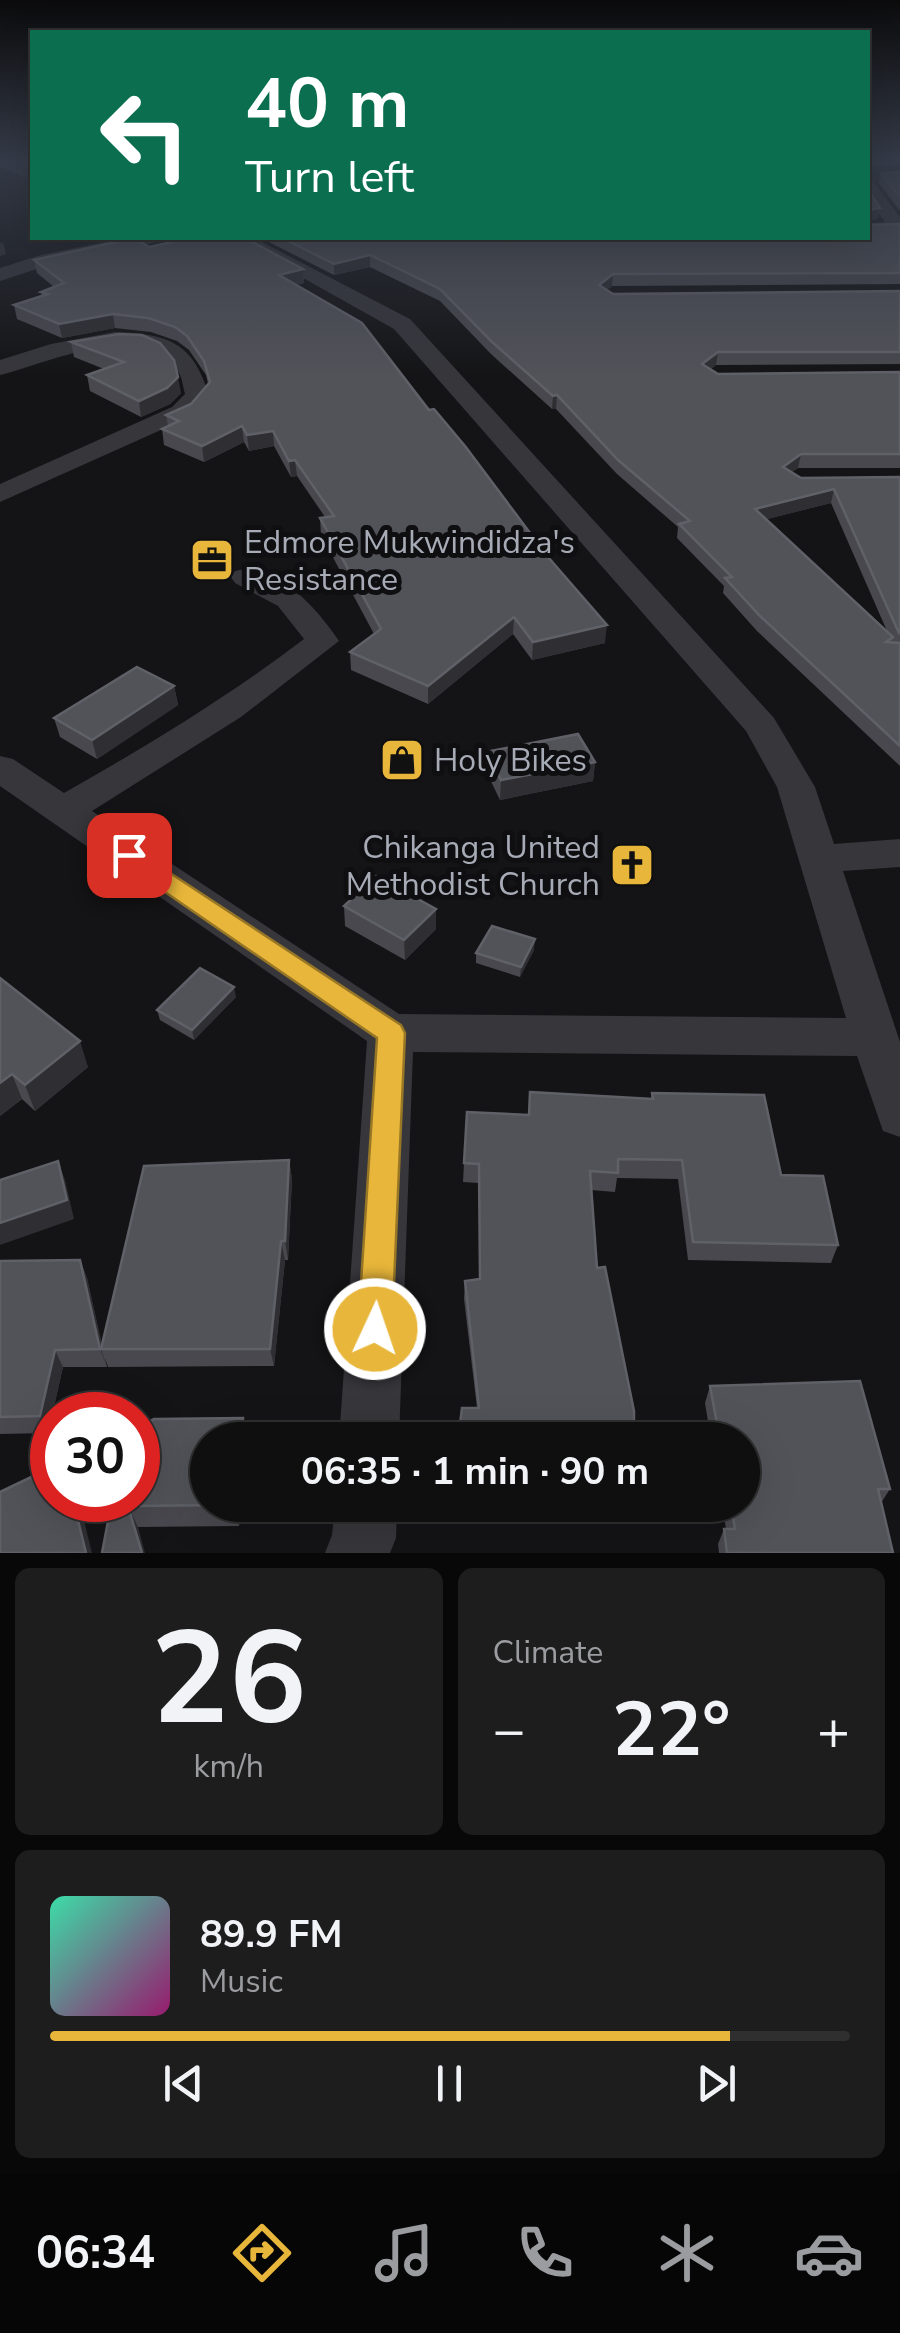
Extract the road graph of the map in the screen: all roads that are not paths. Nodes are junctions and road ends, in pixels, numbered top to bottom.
1 (141, 240) edge
2 (244, 240) edge
3 (14, 247) dead end
4 (41, 261) junction
5 (0, 275) edge
6 (0, 368) edge
7 (0, 494) edge
8 (246, 577) dead end
9 (0, 768) edge
10 (63, 811) junction
11 (900, 853) edge
12 (818, 859) junction
13 (391, 1033) junction
14 (872, 1038) junction
15 (900, 1116) edge
16 (370, 1422) edge
17 (365, 1522) edge
18 (357, 1553) edge

1 - 4 street
2 - 12 street
3 - 4 street
4 - 5 street
6 - 7 street
8 - 10 street
9 - 10 street
10 - 13 street
11 - 12 street
12 - 14 street
13 - 14 street
13 - 16 street
14 - 15 street
17 - 18 street

